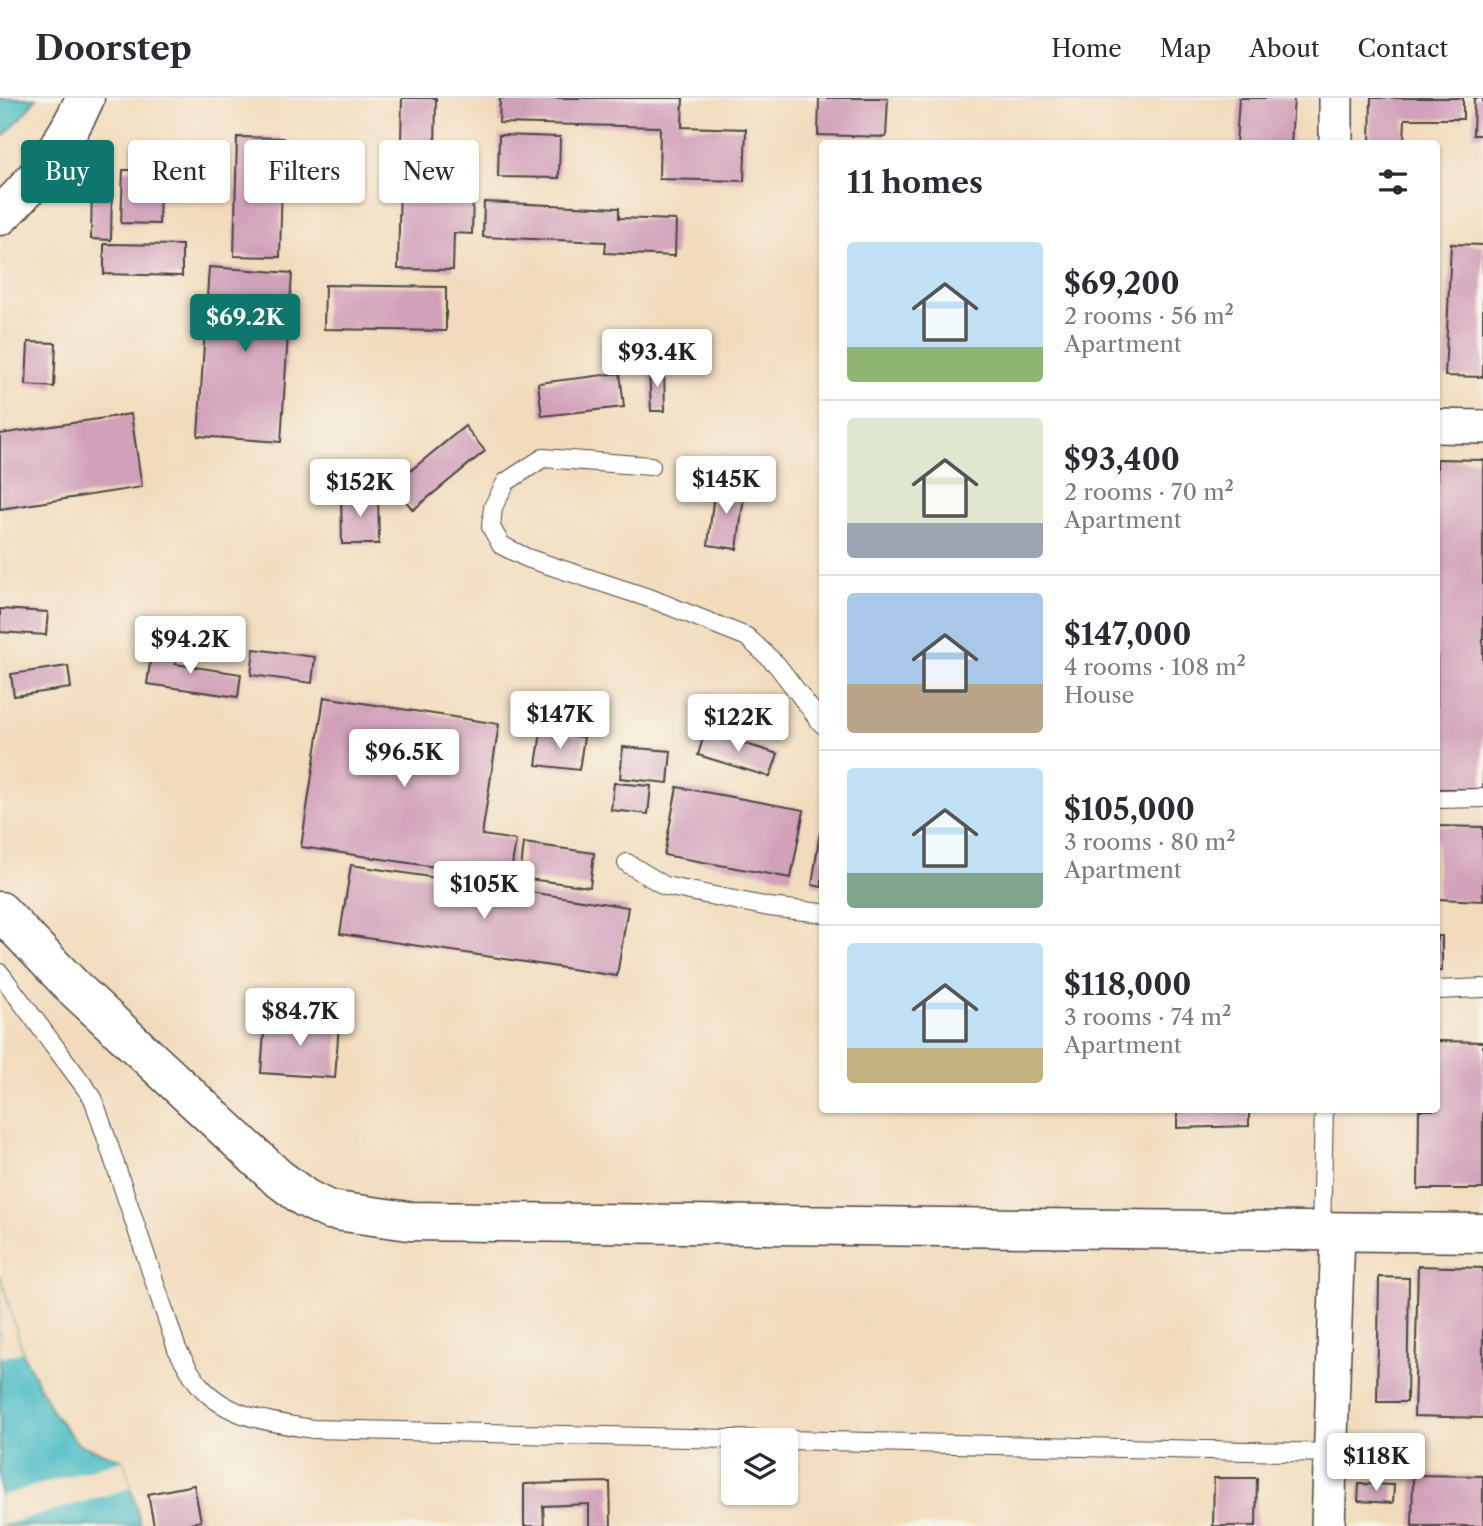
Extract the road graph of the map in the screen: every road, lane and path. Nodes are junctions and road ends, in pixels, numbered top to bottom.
1 (85, 98) edge
2 (1336, 98) edge
3 (1336, 140) edge
4 (0, 216) edge
5 (1440, 425) edge
6 (1483, 427) edge
7 (652, 466) dead end
8 (819, 720) edge
9 (1483, 798) edge
10 (1440, 799) edge
11 (626, 863) dead end
12 (0, 911) edge
13 (819, 913) edge
14 (0, 973) edge
15 (1483, 988) edge
16 (1440, 990) edge
17 (1324, 1113) edge
18 (1329, 1231) junction
19 (1483, 1233) edge
20 (721, 1439) edge
21 (798, 1440) edge
22 (1330, 1453) junction
23 (1328, 1526) edge

1 - 4 street
2 - 3 street
5 - 6 street
7 - 8 lane
9 - 10 lane
11 - 13 lane
12 - 18 street
14 - 20 lane
15 - 16 lane
17 - 18 lane
18 - 19 street
18 - 22 street
21 - 22 lane
22 - 23 street

